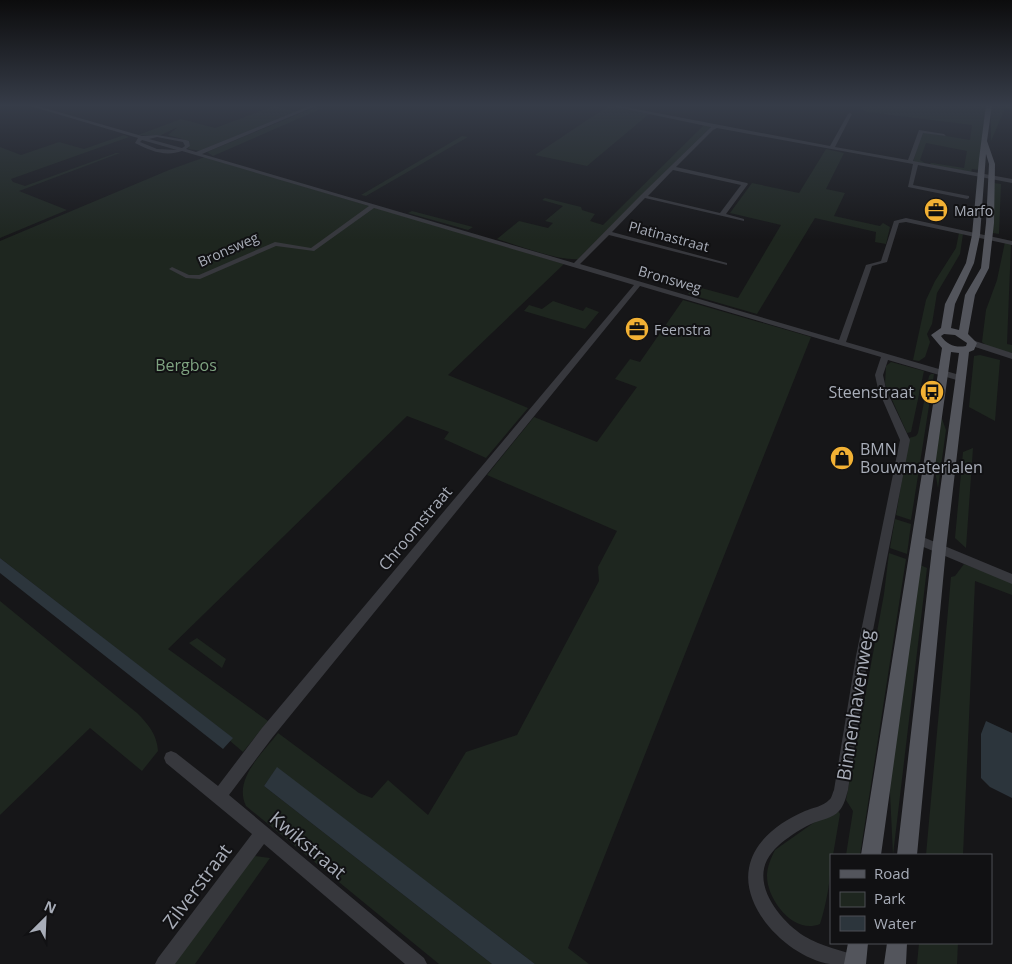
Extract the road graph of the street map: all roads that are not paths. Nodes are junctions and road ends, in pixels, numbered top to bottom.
1 (183, 150) edge
2 (207, 150) edge
3 (690, 150) edge
4 (843, 150) edge
5 (916, 150) edge
6 (984, 150) edge
7 (988, 150) edge
8 (197, 154) junction
9 (913, 163) junction
10 (672, 168) junction
11 (982, 176) junction
12 (992, 177) junction
13 (1012, 181) edge
14 (643, 196) junction
15 (967, 197) dead end
16 (373, 206) junction
17 (722, 215) junction
18 (742, 220) dead end
19 (607, 233) junction
20 (976, 235) junction
21 (988, 238) junction
22 (1012, 243) edge
23 (725, 264) dead end
24 (576, 265) junction
25 (172, 269) dead end
26 (638, 284) junction
27 (946, 330) junction
28 (963, 335) junction
29 (841, 344) junction
30 (947, 346) junction
31 (968, 347) junction
32 (1012, 356) edge
33 (885, 357) junction
34 (942, 373) junction
35 (960, 378) junction
36 (918, 540) junction
37 (939, 549) junction
38 (1012, 579) edge
39 (171, 758) dead end
40 (219, 796) junction
41 (262, 833) junction
42 (871, 854) edge
43 (907, 854) edge
44 (858, 944) edge
45 (897, 944) edge
46 (164, 964) edge
47 (418, 964) edge
48 (856, 964) edge
49 (895, 964) edge

1 - 8 street, Bronsweg
2 - 8 street
3 - 10 street, Platinastraat
4 - 9 street
5 - 9 street
6 - 11 main road
7 - 12 main road
8 - 16 street, Bronsweg
9 - 11 street
9 - 15 street
10 - 14 street, Platinastraat
10 - 17 street
11 - 12 street
11 - 20 main road
12 - 13 street
12 - 21 main road
14 - 17 street, Platinastraat
14 - 19 street, Platinastraat
16 - 24 street, Bronsweg
16 - 25 street, Bronsweg
17 - 18 street, Platinastraat
19 - 23 street, Platinastraat
19 - 24 street, Platinastraat
20 - 21 street
20 - 27 main road
20 - 29 street
21 - 22 street
21 - 28 main road
24 - 26 street, Bronsweg
26 - 29 street, Bronsweg
26 - 40 street, Chroomstraat
27 - 28 main road
27 - 30 main road
28 - 31 main road
29 - 33 street, Bronsweg
30 - 31 main road
30 - 34 main road
31 - 32 street
31 - 35 main road
33 - 34 street, Bronsweg
33 - 48 street, Binnenhavenweg
34 - 35 street, Bronsweg
34 - 36 main road
35 - 37 main road
36 - 37 street
36 - 42 main road
37 - 38 street
37 - 43 main road
39 - 40 street, Kwikstraat
40 - 41 street, Kwikstraat
41 - 46 street, Zilverstraat
41 - 47 street, Kwikstraat
44 - 48 main road, Binnenhavenweg
45 - 49 main road

